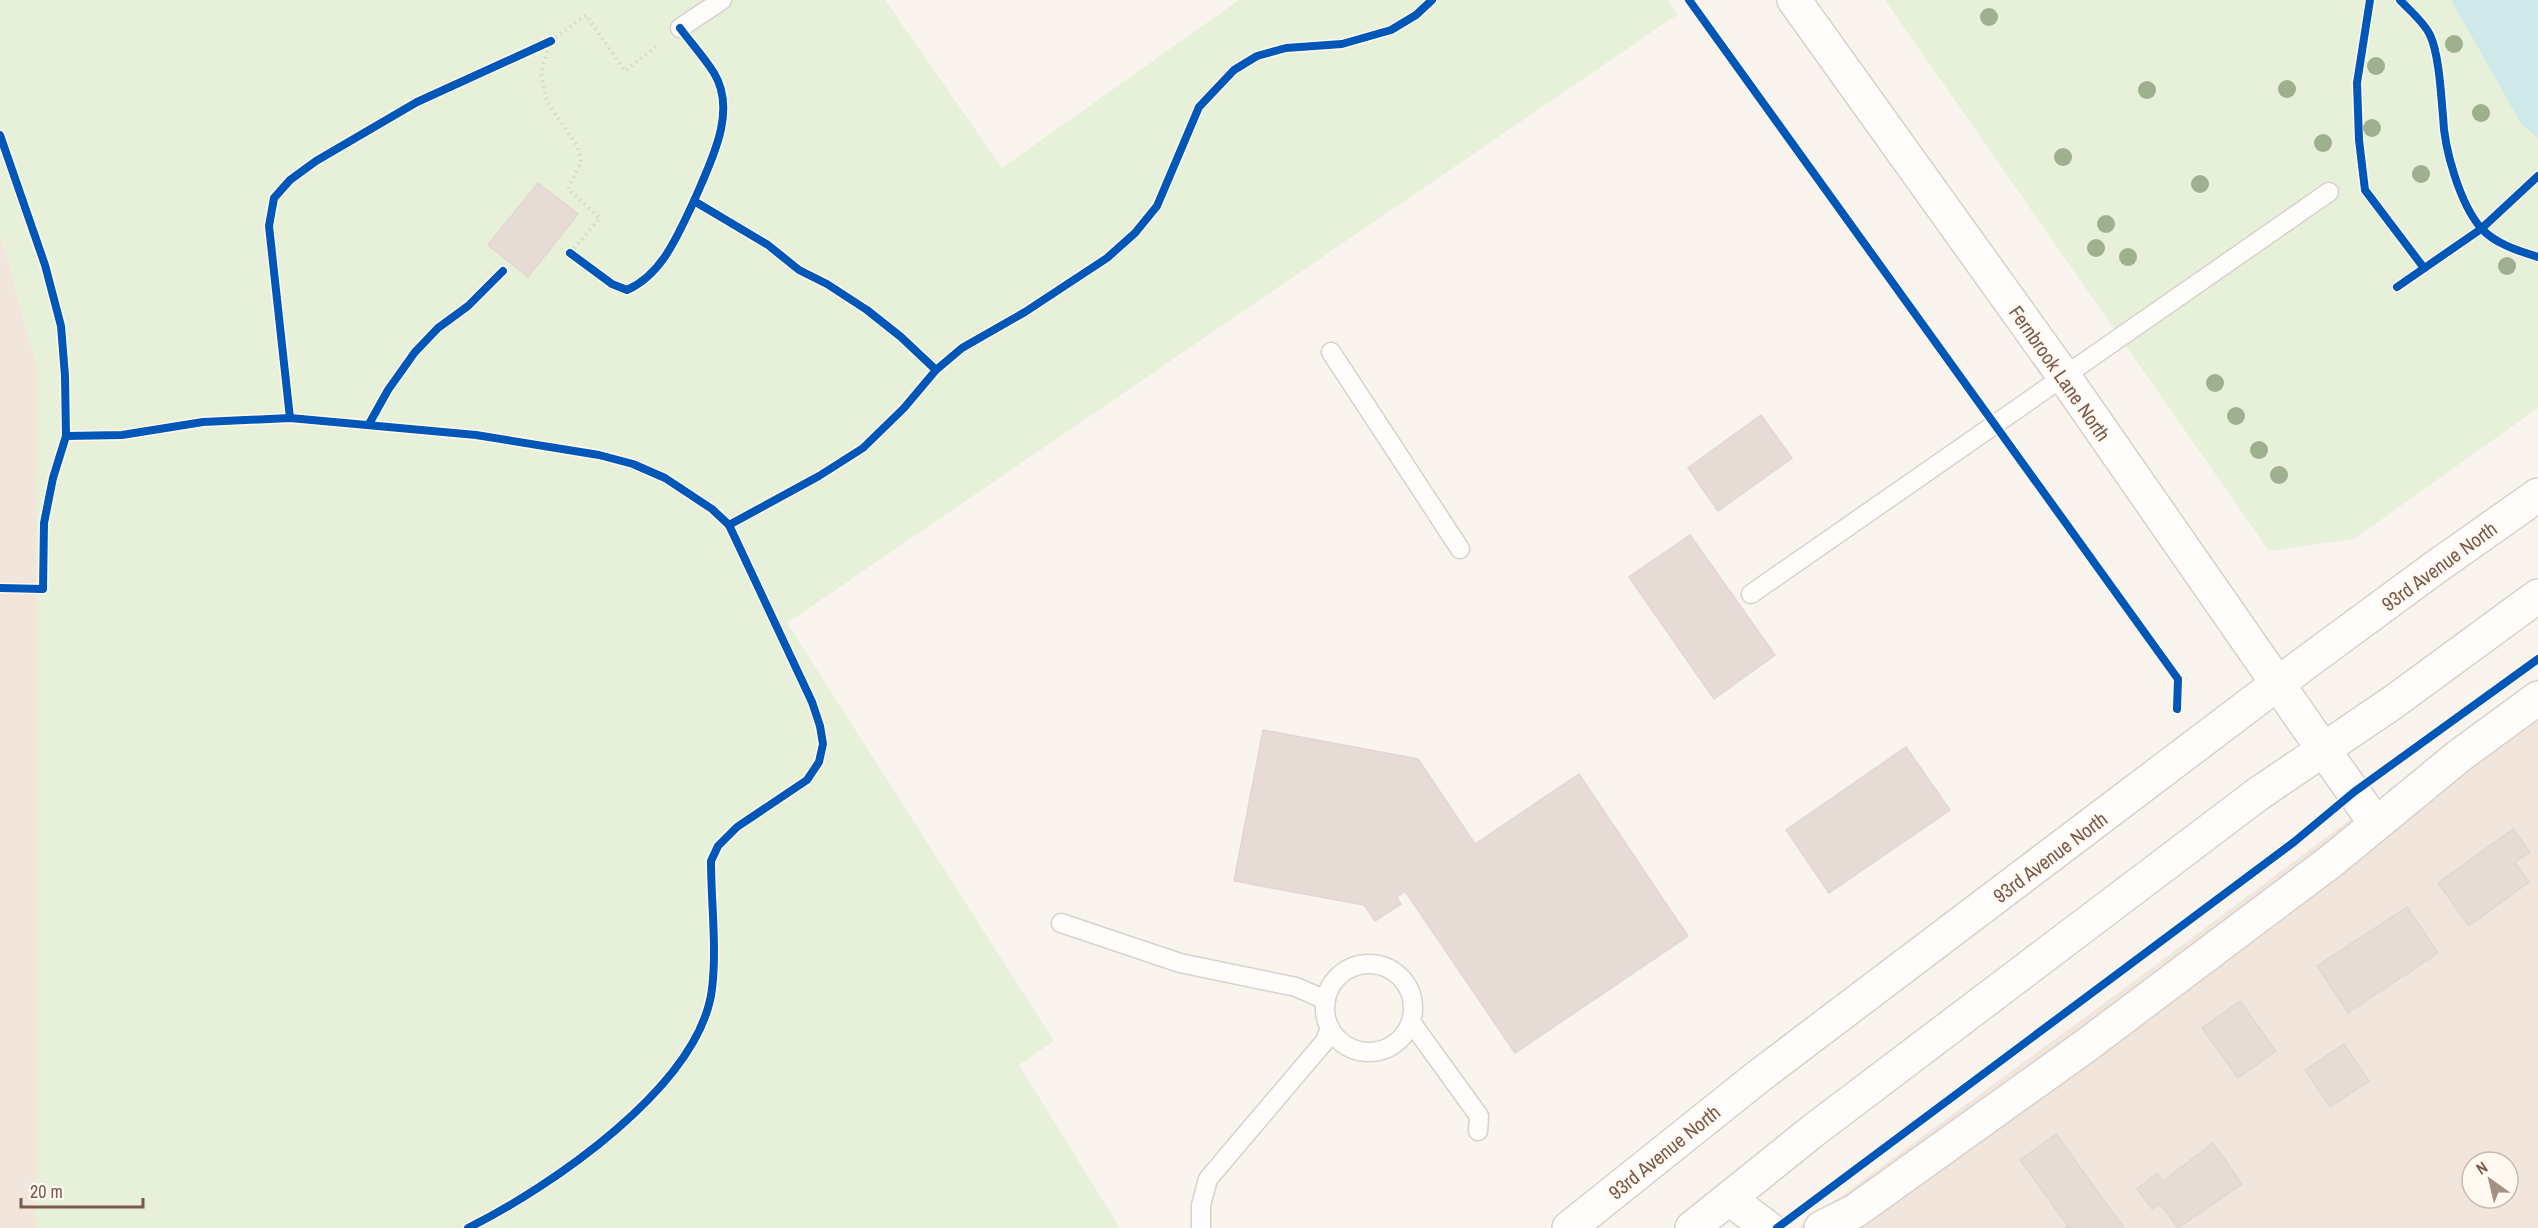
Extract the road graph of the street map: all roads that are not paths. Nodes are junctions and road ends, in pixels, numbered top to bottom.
1 (722, 0) edge
2 (1794, 0) edge
3 (680, 28) road end
4 (2329, 192) dead end
5 (1331, 352) dead end
6 (2063, 375) junction
7 (2538, 495) edge
8 (1460, 549) dead end
9 (1751, 594) dead end
10 (2538, 596) edge
11 (2277, 684) junction
12 (2538, 698) edge
13 (2323, 749) junction
14 (2376, 824) junction
15 (1061, 923) dead end
16 (1326, 1000) junction
17 (1411, 1022) junction
18 (1330, 1028) junction
19 (1478, 1131) dead end
20 (1730, 1199) junction
21 (1201, 1228) edge
22 (1569, 1228) edge
23 (1692, 1228) edge
24 (1768, 1228) edge
25 (1821, 1228) edge

1 - 3 lane
2 - 6 main road, Fernbrook Lane North
4 - 6 lane
5 - 8 lane
6 - 9 lane
6 - 11 main road, Fernbrook Lane North
7 - 11 main road, 93rd Avenue North
10 - 13 main road
11 - 13 main road, Fernbrook Lane North
11 - 22 main road, 93rd Avenue North
12 - 14 main road
13 - 14 main road, Fernbrook Lane North
13 - 20 main road
14 - 25 main road
15 - 16 lane
16 - 17 lane
16 - 18 lane
17 - 18 lane
17 - 19 lane
18 - 21 lane
20 - 23 main road
20 - 24 main road

